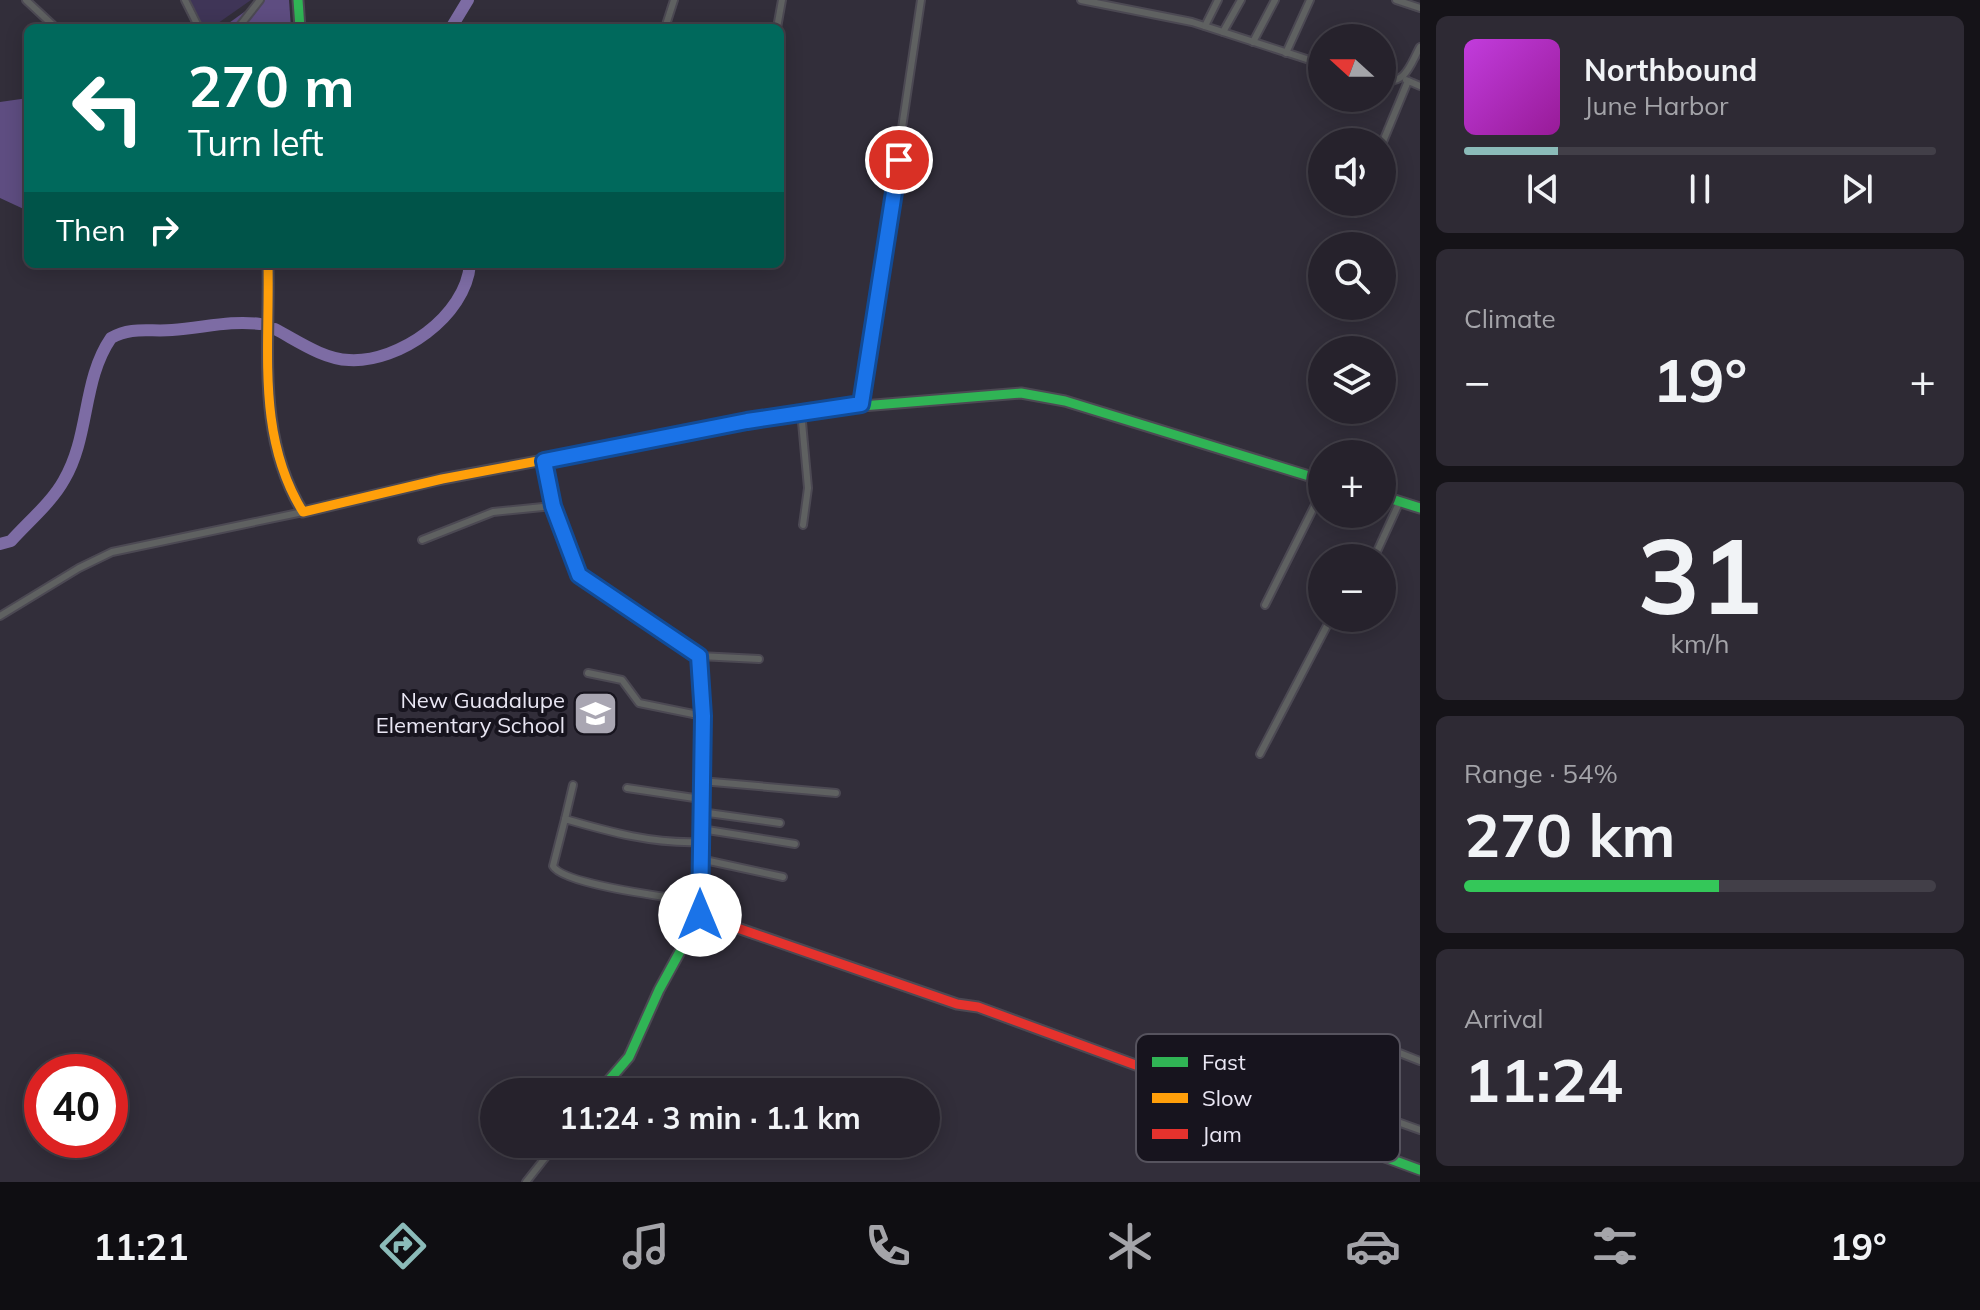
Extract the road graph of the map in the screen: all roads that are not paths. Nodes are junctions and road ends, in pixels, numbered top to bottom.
1 (26, 0) edge
2 (185, 0) edge
3 (260, 0) edge
4 (298, 0) edge
5 (674, 0) edge
6 (782, 0) edge
7 (921, 0) edge
8 (1081, 0) edge
9 (1218, 0) edge
10 (1241, 0) edge
11 (1275, 0) edge
12 (1310, 0) edge
13 (1396, 0) edge
14 (1420, 8) edge
15 (52, 24) edge
16 (197, 24) edge
17 (241, 24) edge
18 (300, 24) edge
19 (666, 24) edge
20 (778, 24) edge
21 (1205, 26) junction
22 (1223, 32) junction
23 (1253, 42) junction
24 (1420, 47) edge
25 (1286, 53) junction
26 (1308, 60) edge
27 (1406, 80) junction
28 (1396, 82) edge
29 (1420, 86) edge
30 (1388, 128) edge
31 (268, 268) edge
32 (861, 404) junction
33 (801, 411) junction
34 (544, 461) junction
35 (1308, 476) edge
36 (1396, 500) edge
37 (1400, 501) junction
38 (553, 506) junction
39 (1420, 508) edge
40 (303, 512) junction
41 (1308, 519) edge
42 (803, 525) dead end
43 (422, 540) dead end
44 (1380, 544) edge
45 (1265, 605) dead end
46 (0, 616) edge
47 (1324, 632) edge
48 (699, 656) junction
49 (759, 659) dead end
50 (588, 673) dead end
51 (703, 716) junction
52 (1260, 754) dead end
53 (701, 781) junction
54 (573, 785) dead end
55 (627, 788) dead end
56 (836, 793) dead end
57 (701, 799) junction
58 (701, 812) junction
59 (565, 819) junction
60 (780, 823) dead end
61 (701, 829) junction
62 (701, 842) junction
63 (795, 844) dead end
64 (700, 859) junction
65 (783, 877) dead end
66 (700, 902) junction
67 (700, 915) junction
68 (1400, 1053) edge
69 (1420, 1061) edge
70 (1136, 1065) edge
71 (611, 1078) edge
72 (1400, 1123) edge
73 (1420, 1130) edge
74 (545, 1158) edge
75 (1400, 1162) edge
76 (1419, 1169) edge
77 (526, 1182) edge

1 - 15 street
2 - 16 street
3 - 17 street
4 - 18 street
5 - 19 street
6 - 20 street
7 - 32 street
8 - 21 street
9 - 21 street
10 - 22 street
11 - 23 street
12 - 25 street
13 - 14 street
21 - 22 street
22 - 23 street
23 - 25 street
24 - 27 street
25 - 26 street
27 - 28 street
27 - 29 street
27 - 30 street
31 - 40 street
32 - 33 street
32 - 35 street
33 - 34 street
33 - 42 street
34 - 38 street
34 - 40 street
36 - 37 street
37 - 39 street
37 - 44 street
38 - 43 street
38 - 48 street
40 - 46 street
41 - 45 street
47 - 52 street
48 - 49 street
48 - 51 street
50 - 51 street
51 - 53 street
53 - 56 street
53 - 57 street
54 - 59 street
55 - 57 street
57 - 58 street
58 - 60 street
58 - 61 street
59 - 62 street
59 - 66 street
61 - 62 street
61 - 63 street
62 - 64 street
64 - 65 street
64 - 66 street
66 - 67 street
67 - 70 street
67 - 71 street
68 - 69 street
72 - 73 street
74 - 77 street
75 - 76 street

